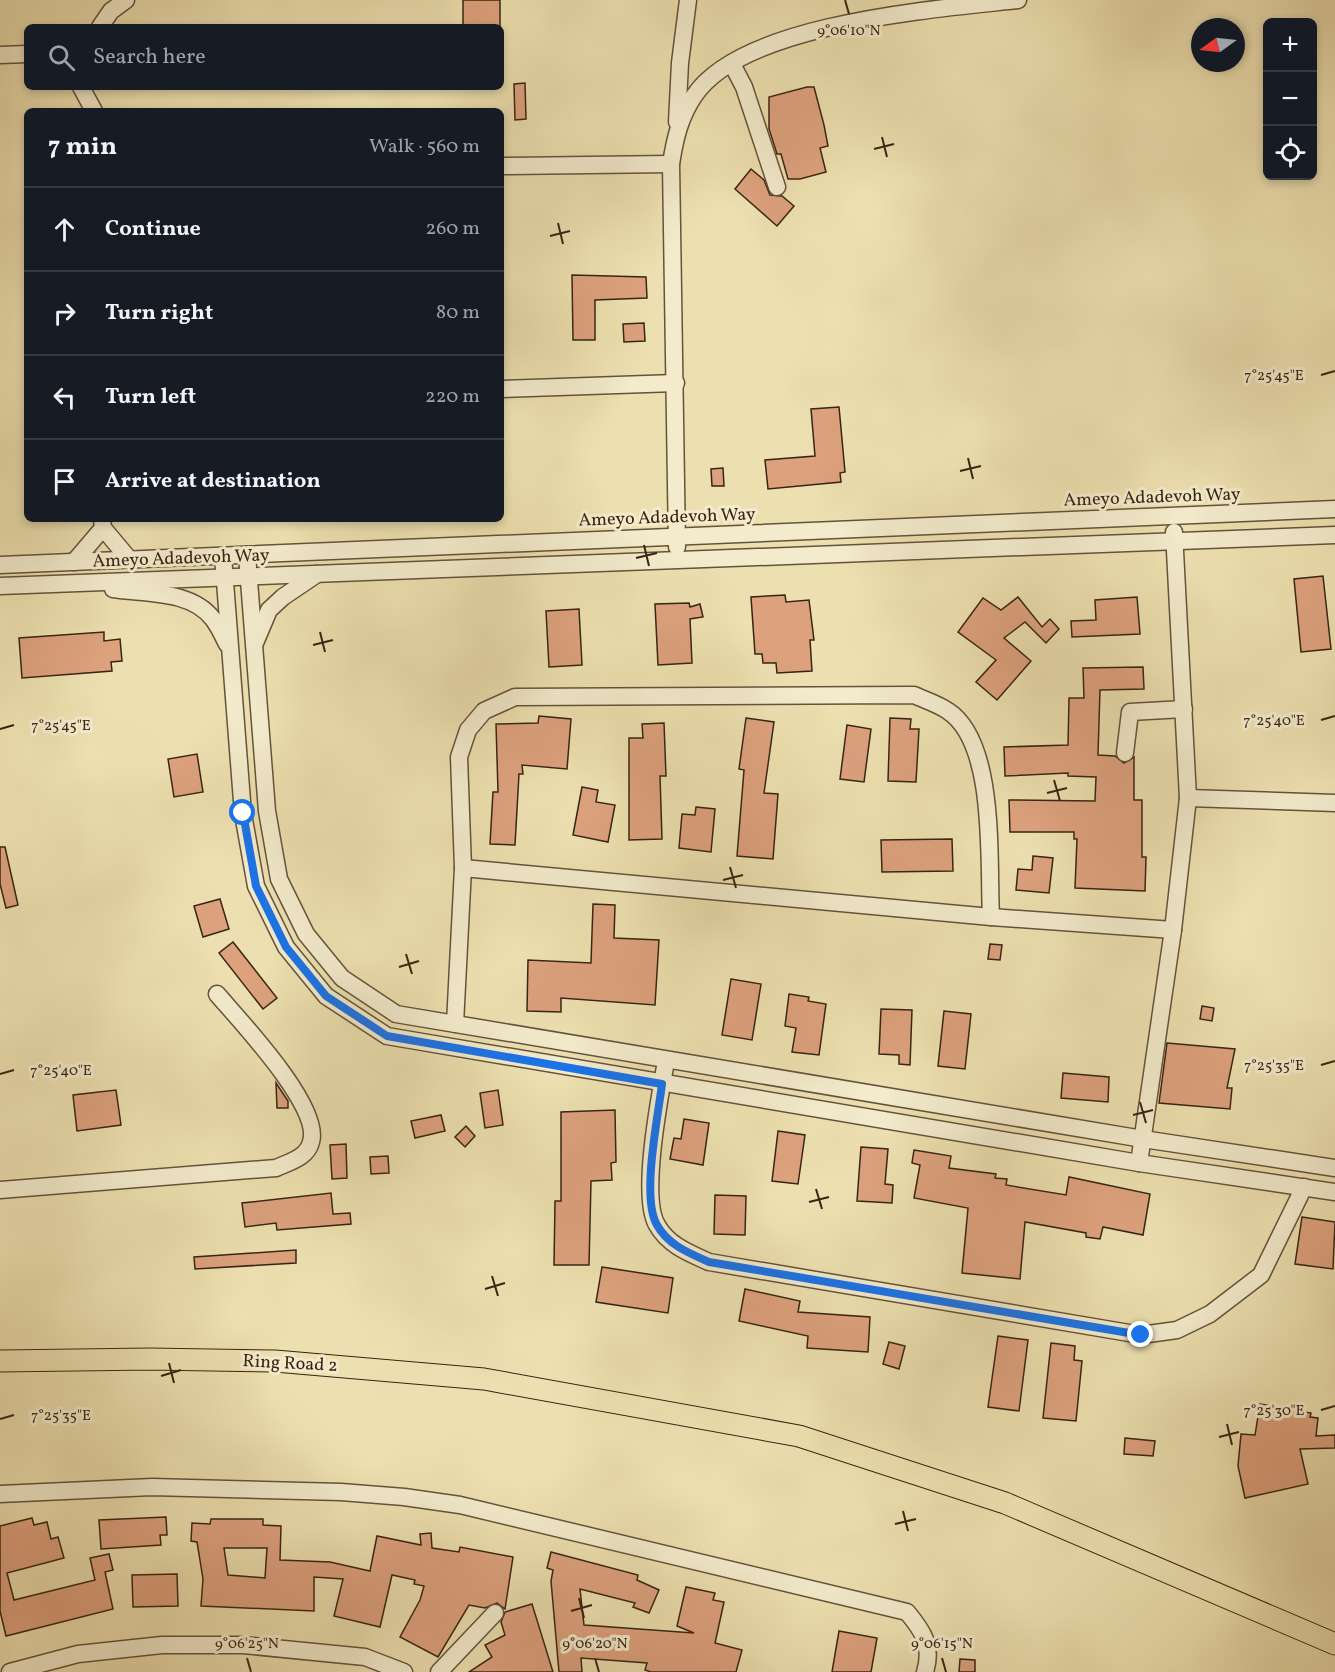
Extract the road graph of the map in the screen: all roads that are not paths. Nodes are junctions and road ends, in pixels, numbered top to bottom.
1 (126, 0) edge
2 (688, 0) edge
3 (1018, 0) edge
4 (102, 24) edge
5 (24, 54) edge
6 (0, 56) edge
7 (732, 64) junction
8 (677, 127) junction
9 (671, 164) junction
10 (504, 166) edge
11 (777, 187) dead end
12 (676, 383) junction
13 (504, 390) edge
14 (1335, 510) edge
15 (1173, 516) junction
16 (103, 523) edge
17 (1335, 535) edge
18 (677, 537) junction
19 (1175, 541) junction
20 (247, 555) junction
21 (223, 556) junction
22 (129, 559) junction
23 (677, 560) junction
24 (75, 562) junction
25 (0, 565) edge
26 (317, 574) junction
27 (249, 576) junction
28 (224, 577) junction
29 (64, 583) junction
30 (0, 586) edge
31 (254, 647) junction
32 (230, 649) junction
33 (1184, 709) junction
34 (1125, 753) dead end
35 (1188, 798) junction
36 (1335, 803) edge
37 (463, 867) junction
38 (991, 916) junction
39 (1173, 930) junction
40 (218, 994) dead end
41 (455, 1024) junction
42 (666, 1061) junction
43 (662, 1084) junction
44 (1143, 1139) junction
45 (1139, 1163) junction
46 (1335, 1168) edge
47 (1304, 1186) junction
48 (0, 1190) edge
49 (1335, 1192) edge
50 (0, 1361) edge
51 (0, 1494) edge
52 (495, 1613) dead end
53 (1335, 1644) edge
54 (10, 1672) edge
55 (404, 1672) edge
56 (439, 1672) edge
57 (925, 1672) edge

1 - 4 street
2 - 8 street
3 - 7 street
5 - 6 street
7 - 8 street
7 - 11 street
8 - 9 street
9 - 10 street
9 - 12 street
12 - 13 street
12 - 18 street
14 - 15 street, Ameyo Adadevoh Way
15 - 18 street, Ameyo Adadevoh Way
15 - 19 street
16 - 22 street
16 - 24 street
17 - 19 street, Ameyo Adadevoh Way
18 - 20 street, Ameyo Adadevoh Way
18 - 23 street
19 - 23 street, Ameyo Adadevoh Way
19 - 33 street
20 - 21 street, Ameyo Adadevoh Way
20 - 27 street
21 - 22 street, Ameyo Adadevoh Way
21 - 28 street
22 - 24 street, Ameyo Adadevoh Way
23 - 26 street, Ameyo Adadevoh Way
24 - 25 street, Ameyo Adadevoh Way
26 - 27 street, Ameyo Adadevoh Way
26 - 31 street
27 - 28 street, Ameyo Adadevoh Way
27 - 31 street
28 - 29 street, Ameyo Adadevoh Way
28 - 32 street
29 - 30 street, Ameyo Adadevoh Way
29 - 32 street
31 - 41 street
32 - 43 street
33 - 34 street
33 - 35 street
35 - 36 street
35 - 39 street
37 - 38 street
37 - 38 street
37 - 41 street
38 - 39 street
39 - 44 street
40 - 48 street
41 - 42 street
42 - 43 street
42 - 44 street
43 - 45 street
43 - 47 street
44 - 45 street
44 - 46 street
45 - 47 street
47 - 49 street
50 - 53 main road, Ring Road 2
51 - 57 street
52 - 56 street
54 - 55 street

